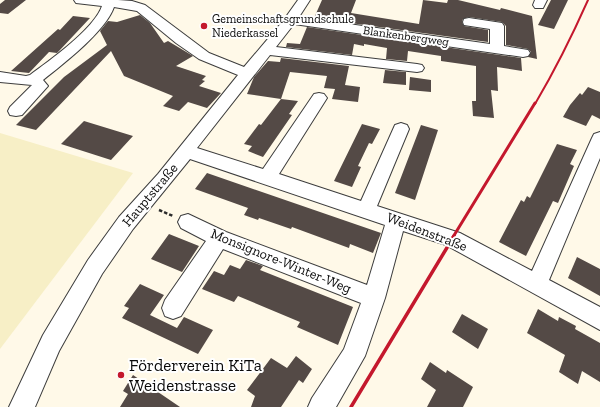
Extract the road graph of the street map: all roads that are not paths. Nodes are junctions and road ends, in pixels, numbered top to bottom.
1 (80, 0) edge
2 (304, 0) edge
3 (109, 1) edge
4 (292, 20) junction
5 (469, 22) dead end
6 (497, 49) junction
7 (266, 50) junction
8 (523, 53) dead end
9 (417, 68) dead end
10 (247, 73) junction
11 (0, 77) edge
12 (35, 79) junction
13 (319, 98) dead end
14 (16, 111) dead end
15 (401, 129) dead end
16 (600, 138) edge
17 (186, 151) junction
18 (267, 178) junction
19 (366, 210) junction
20 (396, 220) junction
21 (188, 222) road end
22 (219, 238) junction
23 (537, 283) junction
24 (374, 298) junction
25 (173, 308) dead end
26 (600, 319) edge
27 (22, 407) edge
28 (321, 407) edge

1 - 3 street
2 - 4 street, Hauptstraße
3 - 10 street
3 - 12 street
4 - 6 street, Blankenbergweg
4 - 7 street, Hauptstraße
5 - 6 street
6 - 8 street, Blankenbergweg
7 - 9 street
7 - 10 street, Hauptstraße
10 - 17 street, Hauptstraße
11 - 12 street
12 - 14 street
13 - 18 street
15 - 19 street
16 - 23 street
17 - 18 street, Weidenstraße
17 - 27 street, Hauptstraße
18 - 19 street, Weidenstraße
19 - 20 street, Weidenstraße
20 - 23 street, Weidenstraße
20 - 24 street
21 - 22 street, Monsignore-Winter-Weg
22 - 24 street, Monsignore-Winter-Weg
22 - 25 street
23 - 26 street, Weidenstraße
24 - 28 street

